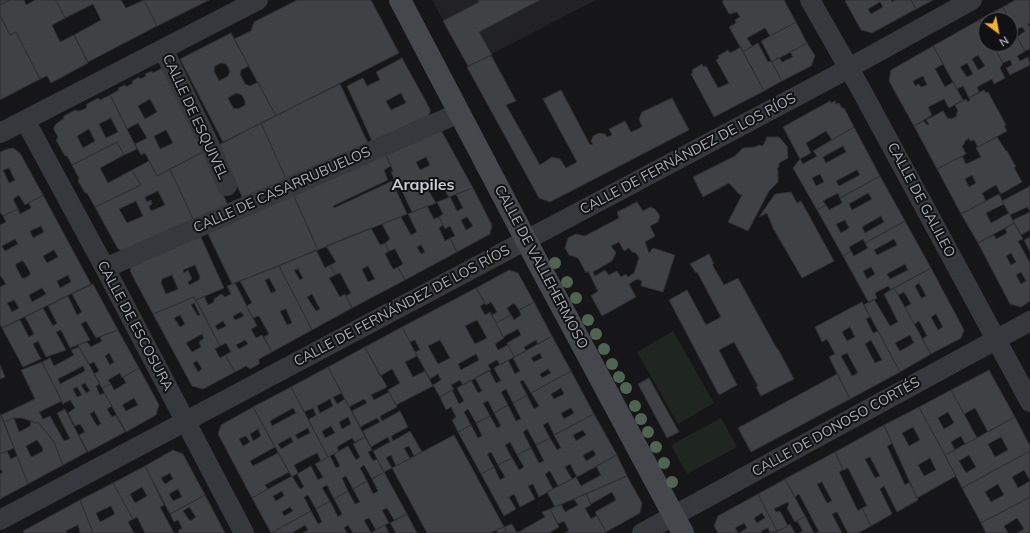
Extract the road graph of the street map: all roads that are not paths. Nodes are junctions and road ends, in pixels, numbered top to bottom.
1 (258, 0) edge
2 (400, 0) edge
3 (810, 0) edge
4 (972, 0) edge
5 (163, 49) junction
6 (849, 68) junction
7 (458, 113) junction
8 (25, 120) junction
9 (0, 133) edge
10 (227, 186) dead end
11 (527, 239) junction
12 (105, 268) junction
13 (1030, 321) edge
14 (996, 339) junction
15 (1030, 402) edge
16 (185, 422) junction
17 (0, 520) edge
18 (678, 524) edge
19 (244, 533) edge
20 (642, 533) edge

1 - 5 street
2 - 7 street, CALLE DE VALLEHERMOSO
3 - 6 street, CALLE DE GALILEO
4 - 6 street, CALLE DE FERNÁNDEZ DE LOS RÍOS
5 - 8 street
5 - 10 street, CALLE DE ESQUIVEL
6 - 11 street, CALLE DE FERNÁNDEZ DE LOS RÍOS
6 - 14 street, CALLE DE GALILEO
7 - 11 street, CALLE DE VALLEHERMOSO
7 - 12 street, CALLE DE CASARRUBUELOS
8 - 9 street
8 - 12 street, CALLE DE ESCOSURA
11 - 16 street, CALLE DE FERNÁNDEZ DE LOS RÍOS
11 - 18 street, CALLE DE VALLEHERMOSO
12 - 16 street, CALLE DE ESCOSURA
13 - 14 street, CALLE DE DONOSO CORTÉS
14 - 15 street, CALLE DE GALILEO
14 - 18 street, CALLE DE DONOSO CORTÉS
16 - 17 street, CALLE DE FERNÁNDEZ DE LOS RÍOS
16 - 19 street, CALLE DE ESCOSURA
18 - 20 street, CALLE DE DONOSO CORTÉS

